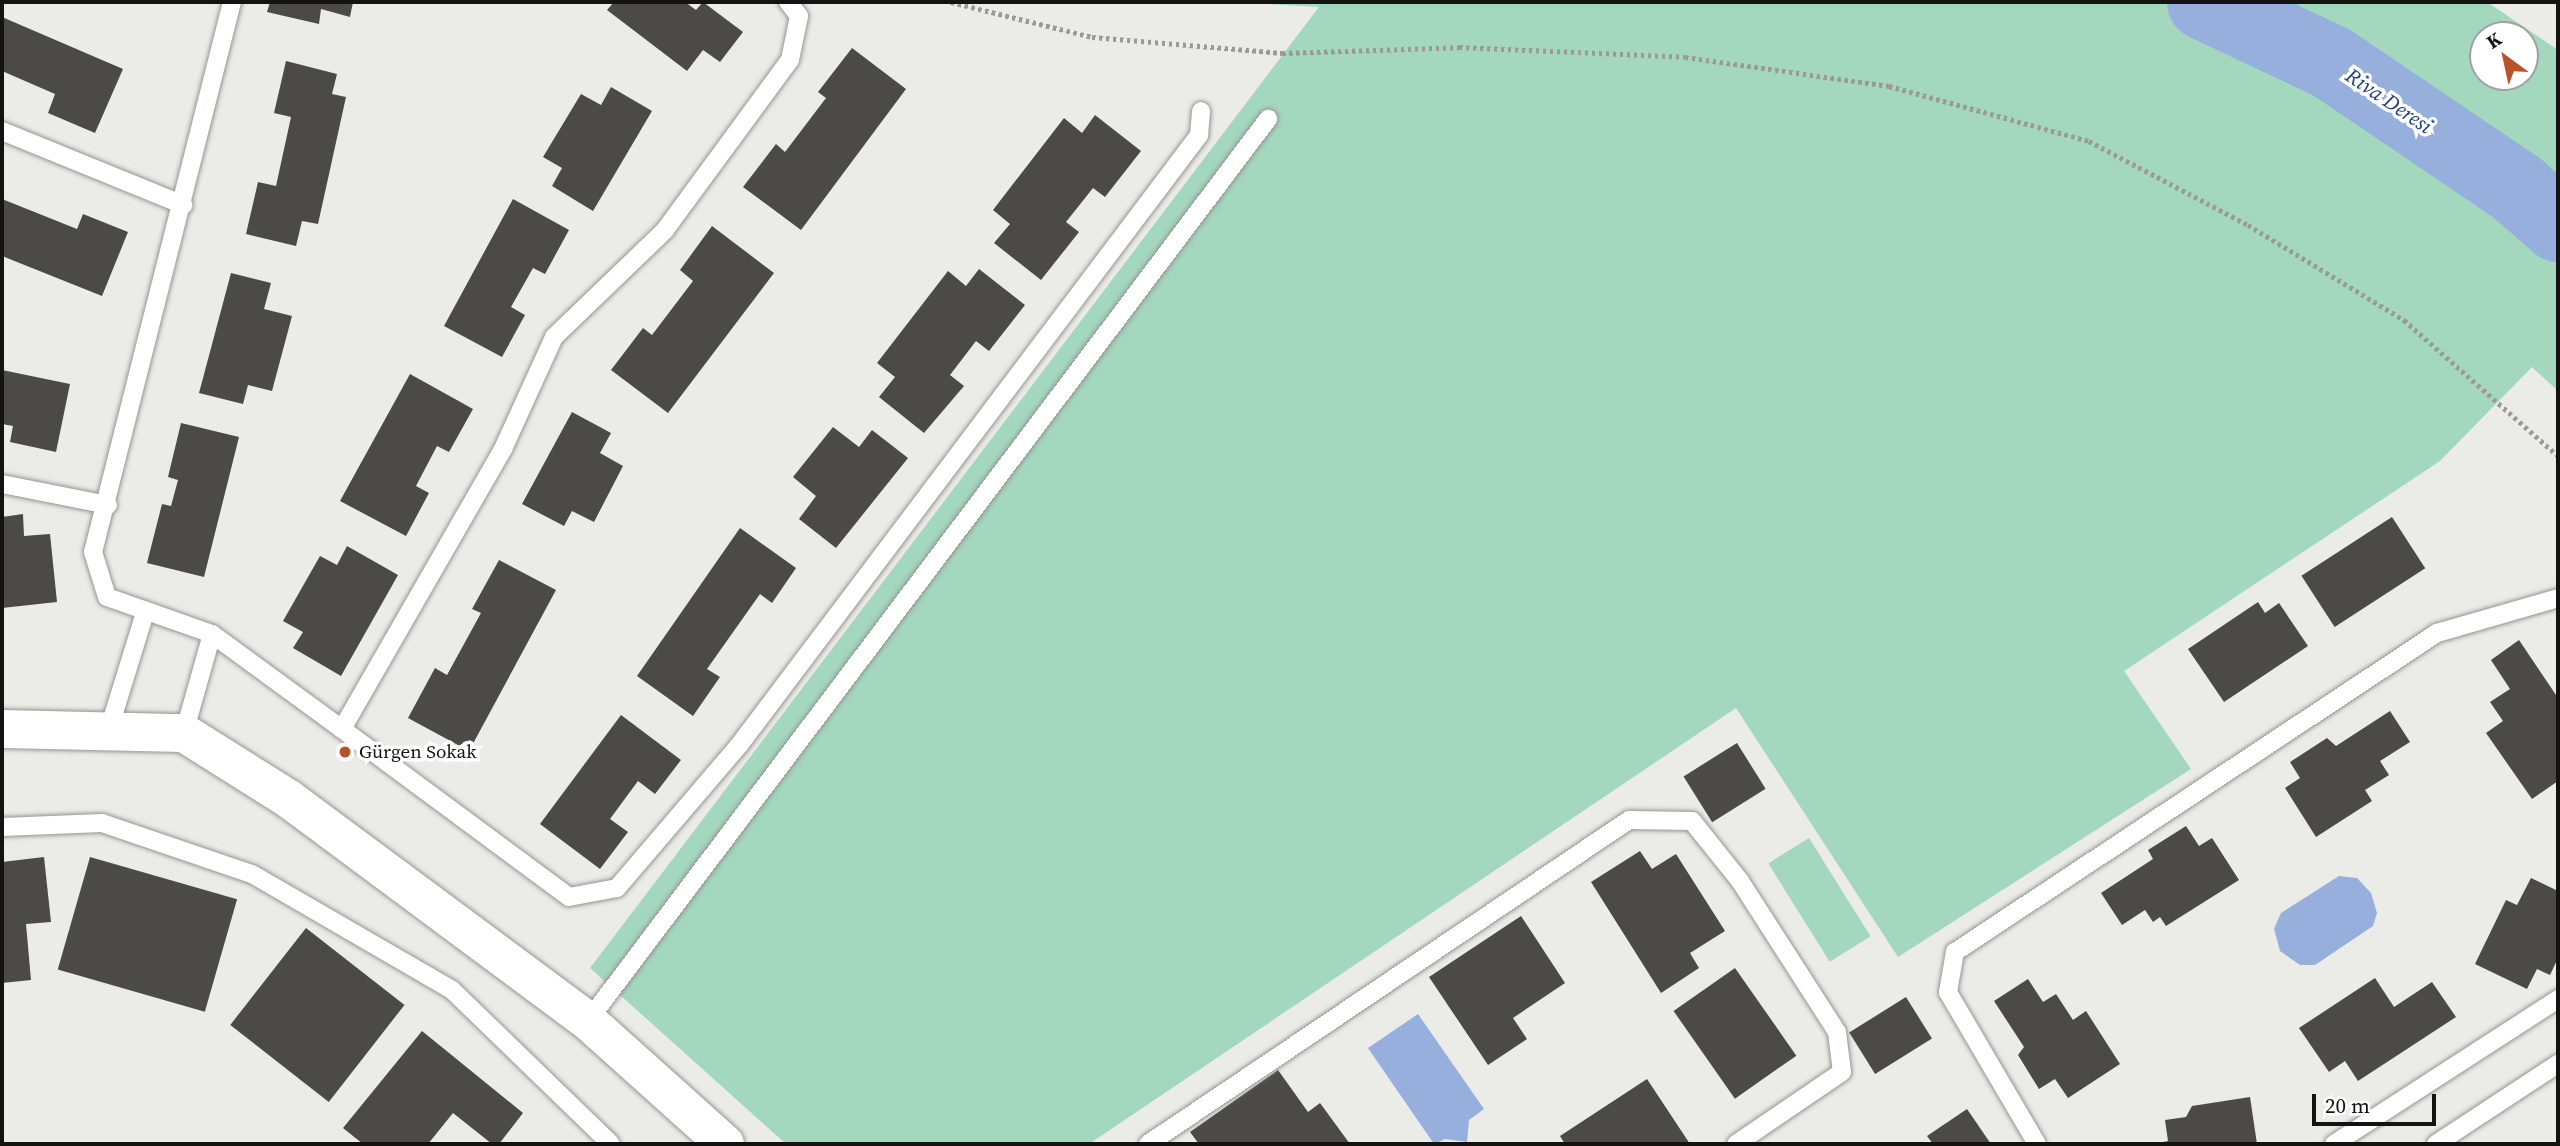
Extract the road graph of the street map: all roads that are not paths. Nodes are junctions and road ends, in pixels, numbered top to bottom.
1 (232, 2) edge
2 (788, 2) edge
3 (1201, 111) dead end
4 (1268, 119) dead end
5 (2, 131) edge
6 (183, 205) junction
7 (2, 484) edge
8 (108, 505) junction
9 (2558, 598) edge
10 (145, 612) junction
11 (212, 634) junction
12 (2, 729) edge
13 (109, 729) junction
14 (342, 729) junction
15 (184, 733) junction
16 (2, 827) edge
17 (2558, 999) edge
18 (588, 1021) junction
19 (2558, 1064) edge
20 (720, 1143) edge
21 (611, 1144) edge
22 (1148, 1144) edge
23 (1737, 1144) edge
24 (2037, 1144) edge
25 (2334, 1144) edge
26 (2436, 1144) edge

1 - 6 lane
2 - 14 lane
3 - 14 lane
4 - 18 lane
5 - 6 lane
6 - 8 lane
7 - 8 lane
8 - 10 lane
9 - 24 lane
10 - 11 lane
10 - 13 lane
11 - 14 lane
11 - 15 lane
12 - 13 street
13 - 15 street
15 - 18 street
16 - 21 lane
17 - 25 lane
18 - 20 street
19 - 26 lane
22 - 23 lane

